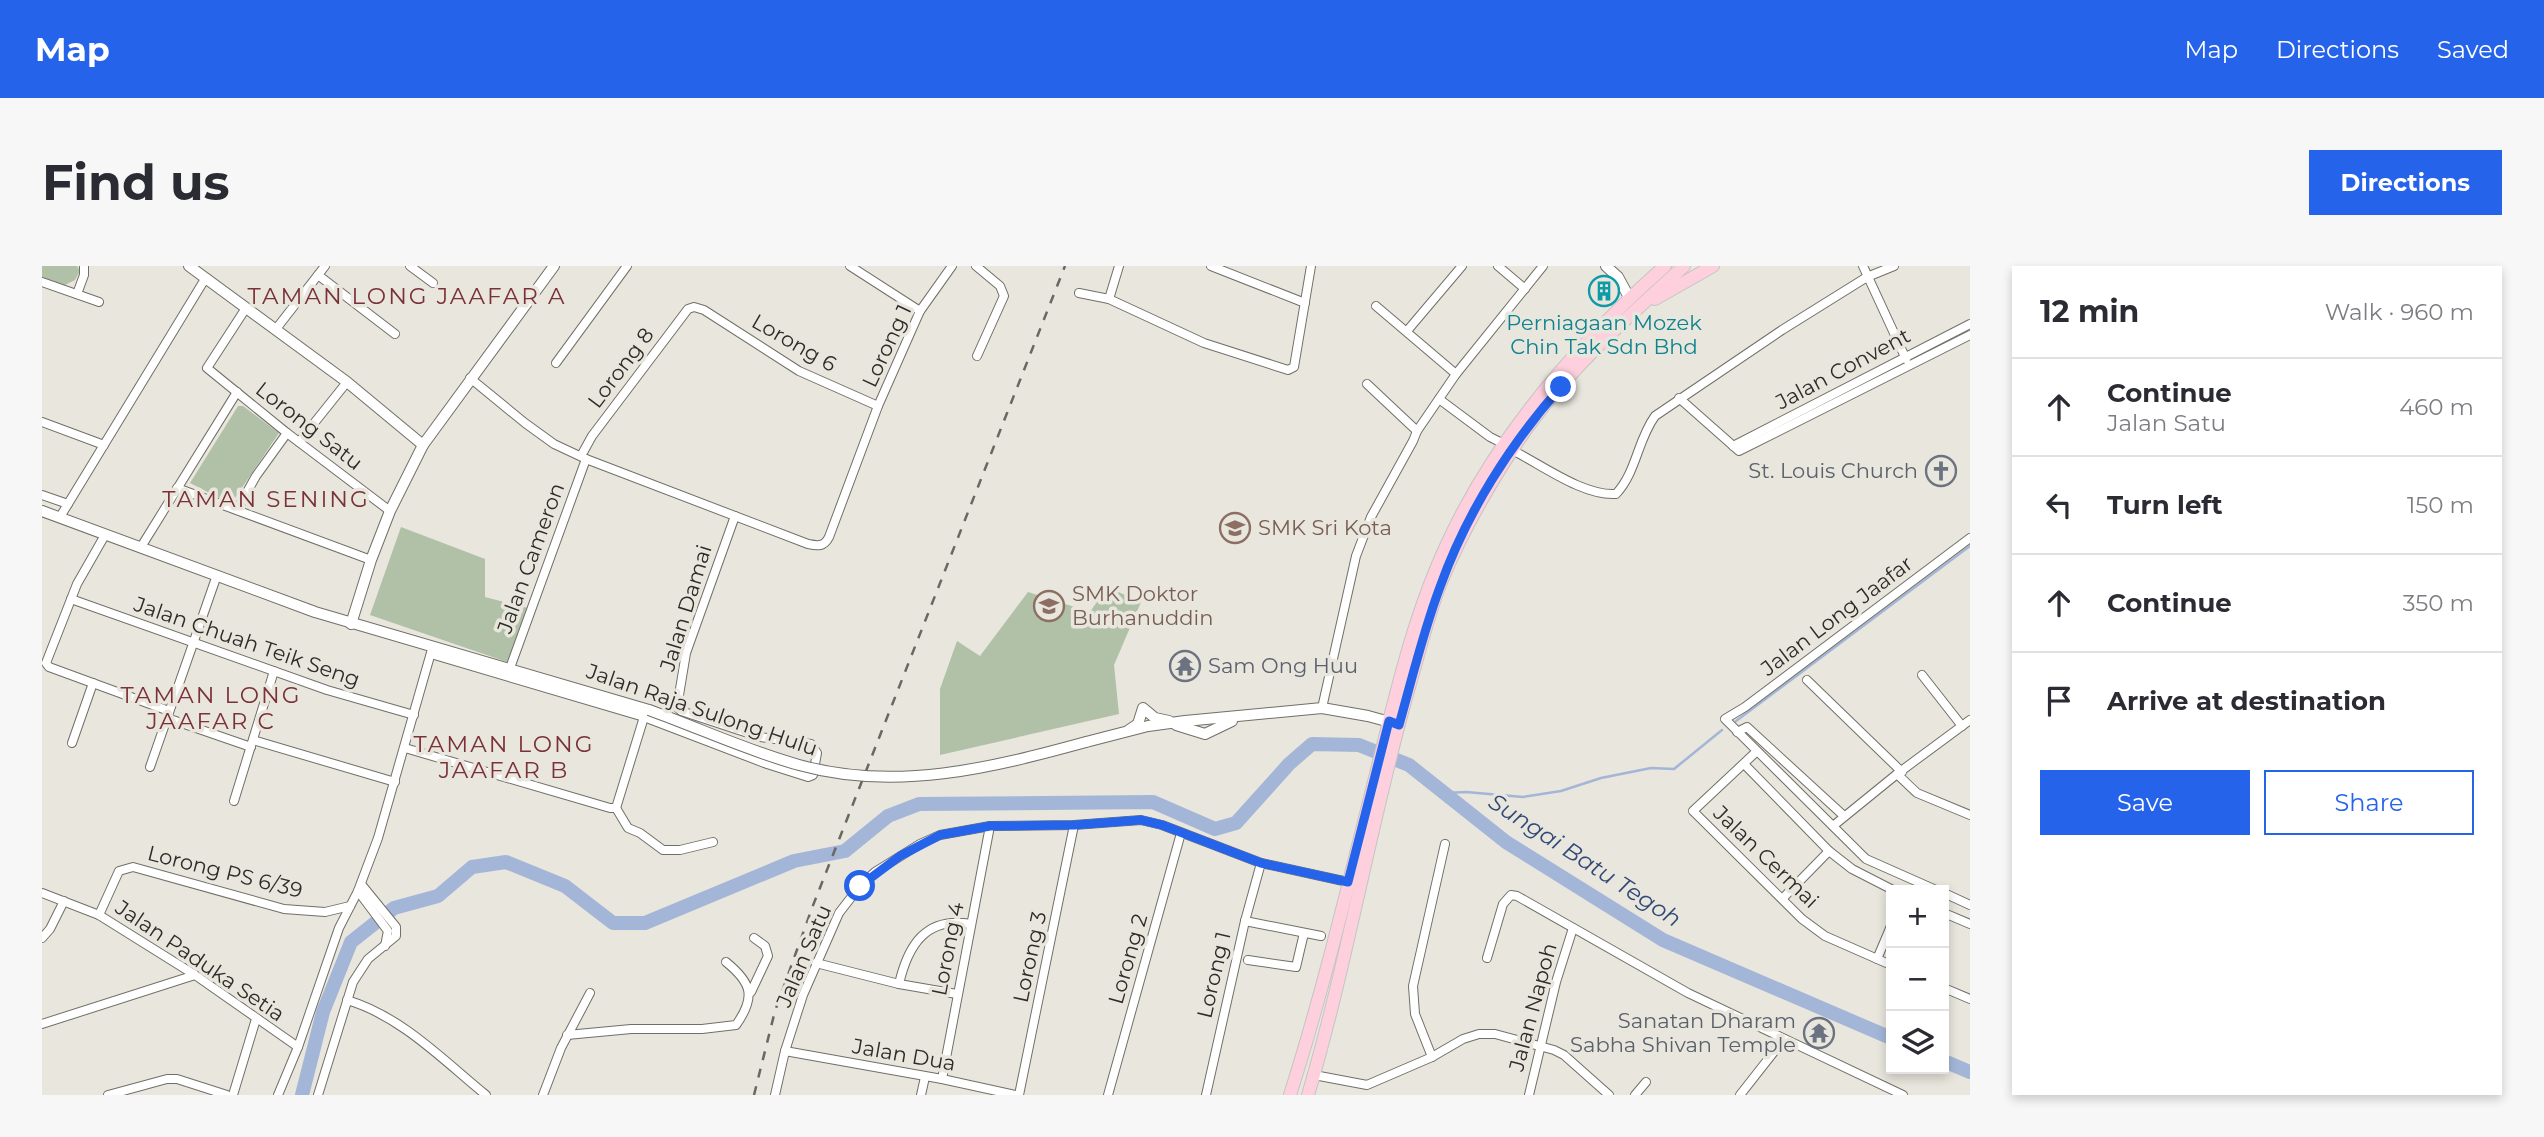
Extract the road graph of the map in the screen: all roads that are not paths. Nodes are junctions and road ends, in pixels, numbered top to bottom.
1 (83, 266) edge
2 (189, 266) edge
3 (325, 266) edge
4 (410, 266) edge
5 (555, 266) edge
6 (627, 266) edge
7 (850, 266) edge
8 (952, 266) edge
9 (976, 266) edge
10 (1119, 266) edge
11 (1211, 266) edge
12 (1311, 266) edge
13 (1462, 266) edge
14 (1498, 266) edge
15 (1543, 266) edge
16 (1606, 266) edge
17 (1684, 266) edge
18 (1713, 266) edge
19 (1863, 266) edge
20 (1894, 266) edge
21 (1664, 267) edge
22 (318, 275) junction
23 (1867, 277) junction
24 (205, 279) junction
25 (42, 282) edge
26 (433, 283) dead end
27 (1525, 289) junction
28 (1079, 293) dead end
29 (77, 294) junction
30 (1109, 299) junction
31 (1630, 299) junction
32 (99, 302) dead end
33 (1305, 303) junction
34 (1377, 306) dead end
35 (694, 307) joint
36 (246, 308) junction
37 (920, 311) junction
38 (1626, 318) junction
39 (1970, 324) edge
40 (276, 329) junction
41 (1406, 331) junction
42 (395, 334) dead end
43 (1970, 335) edge
44 (977, 356) dead end
45 (1905, 356) junction
46 (556, 363) dead end
47 (1909, 365) junction
48 (1456, 374) junction
49 (470, 378) junction
50 (347, 383) junction
51 (1367, 384) dead end
52 (237, 393) junction
53 (1679, 398) junction
54 (1438, 399) junction
55 (878, 406) junction
56 (42, 422) edge
57 (1417, 430) junction
58 (287, 433) junction
59 (299, 442) junction
60 (104, 444) junction
61 (423, 444) junction
62 (1508, 447) junction
63 (1736, 449) junction
64 (583, 458) junction
65 (177, 488) junction
66 (42, 495) edge
67 (68, 504) junction
68 (237, 510) junction
69 (42, 511) edge
70 (390, 511) junction
71 (735, 516) junction
72 (60, 517) junction
73 (105, 535) junction
74 (1970, 538) edge
75 (141, 547) junction
76 (371, 560) junction
77 (217, 575) junction
78 (71, 600) junction
79 (351, 624) junction
80 (193, 643) junction
81 (432, 650) junction
82 (510, 668) junction
83 (274, 671) junction
84 (1922, 675) dead end
85 (1807, 680) dead end
86 (93, 683) junction
87 (1322, 708) junction
88 (647, 714) junction
89 (168, 715) junction
90 (414, 715) junction
91 (1245, 716) junction
92 (1970, 720) edge
93 (1185, 721) junction
94 (1172, 724) junction
95 (1962, 726) junction
96 (1392, 729) junction
97 (1737, 732) junction
98 (1125, 733) junction
99 (72, 743) dead end
100 (252, 744) junction
101 (405, 748) junction
102 (1756, 752) junction
103 (1384, 763) junction
104 (1744, 764) junction
105 (150, 767) dead end
106 (1900, 773) junction
107 (395, 782) junction
108 (234, 801) dead end
109 (616, 808) junction
110 (1970, 815) edge
111 (1844, 816) junction
112 (1074, 825) junction
113 (990, 826) junction
114 (1833, 826) junction
115 (1181, 833) junction
116 (713, 842) dead end
117 (1445, 844) dead end
118 (1829, 851) junction
119 (1261, 863) junction
120 (1348, 882) junction
121 (1925, 885) edge
122 (1886, 886) edge
123 (360, 888) junction
124 (42, 893) edge
125 (1949, 896) edge
126 (1783, 898) junction
127 (64, 901) junction
128 (1970, 905) edge
129 (350, 906) junction
130 (1949, 914) edge
131 (99, 915) junction
132 (1245, 921) junction
133 (971, 924) junction
134 (1970, 924) edge
135 (1573, 928) junction
136 (1304, 933) junction
137 (1321, 936) dead end
138 (42, 938) edge
139 (754, 938) dead end
140 (1886, 938) edge
141 (1487, 958) dead end
142 (1877, 959) junction
143 (1248, 960) dead end
144 (726, 962) dead end
145 (816, 963) junction
146 (1886, 963) edge
147 (195, 975) junction
148 (900, 984) junction
149 (1949, 990) edge
150 (590, 993) dead end
151 (957, 994) junction
152 (750, 995) junction
153 (1970, 999) edge
154 (347, 1000) junction
155 (256, 1019) junction
156 (42, 1024) edge
157 (567, 1035) junction
158 (1784, 1039) junction
159 (1539, 1045) junction
160 (298, 1047) junction
161 (785, 1051) junction
162 (1432, 1057) junction
163 (1314, 1074) junction
164 (925, 1077) junction
165 (942, 1079) junction
166 (1646, 1082) dead end
167 (108, 1095) edge
168 (227, 1095) edge
169 (233, 1095) edge
170 (278, 1095) edge
171 (318, 1095) edge
172 (486, 1095) edge
173 (543, 1095) edge
174 (775, 1095) edge
175 (922, 1095) edge
176 (1017, 1095) edge
177 (1108, 1095) edge
178 (1206, 1095) edge
179 (1290, 1095) edge
180 (1308, 1095) edge
181 (1313, 1095) edge
182 (1529, 1095) edge
183 (1609, 1095) edge
184 (1635, 1095) edge
185 (1740, 1095) edge
186 (1903, 1095) edge

1 - 29 street
2 - 24 street
3 - 22 street
4 - 26 street
5 - 49 street
6 - 46 street
7 - 37 street
8 - 37 street, Lorong 1
9 - 44 street
10 - 30 street
11 - 33 street
12 - 33 street
13 - 41 street
14 - 27 street
15 - 27 street
16 - 31 street
17 - 38 main road
18 - 38 main road
19 - 23 street
20 - 23 street
21 - 31 main road
22 - 40 street
22 - 42 street
23 - 45 street
23 - 53 street
24 - 36 street
24 - 60 street
25 - 29 street
27 - 48 street
28 - 30 street
29 - 32 street
30 - 33 street
31 - 62 main road
34 - 41 street
35 - 55 street, Lorong 6
35 - 64 street, Lorong 8
36 - 40 street
36 - 52 street, Lorong Satu
37 - 55 street, Lorong 1
38 - 62 main road
39 - 45 street, Jalan Convent
40 - 50 street
41 - 48 street
43 - 47 street, Jalan Convent
45 - 47 street
45 - 63 street, Jalan Convent
47 - 63 street, Jalan Convent
48 - 54 street
49 - 61 street
49 - 64 street
50 - 59 street
50 - 61 street
51 - 57 street
52 - 58 street, Lorong Satu
52 - 65 street
53 - 62 street
53 - 63 street
54 - 57 street
54 - 62 street
55 - 71 street, Lorong 1
56 - 60 street
57 - 87 street
58 - 59 street, Lorong Satu
58 - 68 street
59 - 70 street, Lorong Satu
60 - 67 street
61 - 70 street
62 - 96 main road
64 - 71 street
64 - 82 street, Jalan Cameron
65 - 68 street
65 - 75 street
66 - 67 street
67 - 72 street
68 - 76 street
69 - 72 street, Jalan Raja Sulong Hulu
70 - 76 street
71 - 88 street, Jalan Damai
72 - 73 street, Jalan Raja Sulong Hulu
73 - 75 street, Jalan Raja Sulong Hulu
73 - 78 street
74 - 97 street, Jalan Long Jaafar
75 - 77 street, Jalan Raja Sulong Hulu
76 - 79 street
77 - 79 street, Jalan Raja Sulong Hulu
77 - 80 street
78 - 80 street, Jalan Chuah Teik Seng
78 - 86 street
79 - 81 street, Jalan Raja Sulong Hulu
80 - 83 street, Jalan Chuah Teik Seng
80 - 89 street
81 - 82 street, Jalan Raja Sulong Hulu
81 - 88 street
81 - 90 street
82 - 88 street, Jalan Raja Sulong Hulu
83 - 90 street, Jalan Chuah Teik Seng
83 - 100 street
84 - 95 street
85 - 106 street
86 - 89 street
86 - 99 street
87 - 91 street
87 - 96 street
88 - 98 street, Jalan Raja Sulong Hulu, bridge
88 - 109 street
89 - 100 street
89 - 105 street
90 - 101 street
91 - 93 street
91 - 94 street
92 - 95 street
93 - 94 street, Jalan Raja Sulong Hulu
93 - 98 street
94 - 98 street, Jalan Raja Sulong Hulu
95 - 106 street
96 - 103 main road
97 - 102 street
97 - 111 street
100 - 107 street
100 - 108 street
101 - 107 street
101 - 109 street
102 - 104 street, Jalan Cermai
102 - 114 street
103 - 120 main road
103 - 163 main road
104 - 118 street
104 - 126 street, Jalan Cermai
106 - 110 street
106 - 111 street
107 - 123 street
109 - 116 street
111 - 114 street
112 - 113 street, Jalan Satu
112 - 115 street, Jalan Satu
112 - 176 street, Lorong 3
113 - 133 street, Lorong 4
113 - 145 street, Jalan Satu
114 - 121 street
115 - 119 street, Jalan Satu
115 - 177 street, Lorong 2
117 - 162 street
118 - 122 street
118 - 126 street
119 - 120 street, Jalan Satu
119 - 132 street, Lorong 1
120 - 179 main road
123 - 129 street
123 - 154 street
124 - 127 street, Jalan Paduka Setia
125 - 128 street
126 - 142 street, Jalan Cermai
127 - 131 street, Jalan Paduka Setia
127 - 138 street
129 - 131 street, Lorong PS 6/39
129 - 160 street
130 - 134 street
131 - 147 street, Jalan Paduka Setia
132 - 136 street
132 - 178 street, Lorong 1
133 - 148 street
133 - 151 street, Lorong 4
135 - 141 street
135 - 158 street
135 - 159 street, Jalan Napoh
136 - 137 street
136 - 143 street
139 - 152 street
140 - 142 street
142 - 146 street, Jalan Cermai
144 - 152 street
145 - 148 street
145 - 161 street, Jalan Satu
147 - 155 street, Jalan Paduka Setia
147 - 156 street
148 - 151 street
149 - 153 street
150 - 157 street
151 - 165 street, Lorong 4
152 - 157 street
154 - 171 street
154 - 172 street
155 - 160 street, Jalan Paduka Setia
155 - 169 street
157 - 173 street
158 - 185 street
158 - 186 street
159 - 162 street
159 - 182 street, Jalan Napoh
159 - 183 street
160 - 170 street
161 - 164 street, Jalan Dua
161 - 174 street, Jalan Satu
162 - 163 street
163 - 180 main road
163 - 181 main road
164 - 165 street, Jalan Dua
164 - 175 street
165 - 176 street, Jalan Dua
166 - 184 street
167 - 168 street

